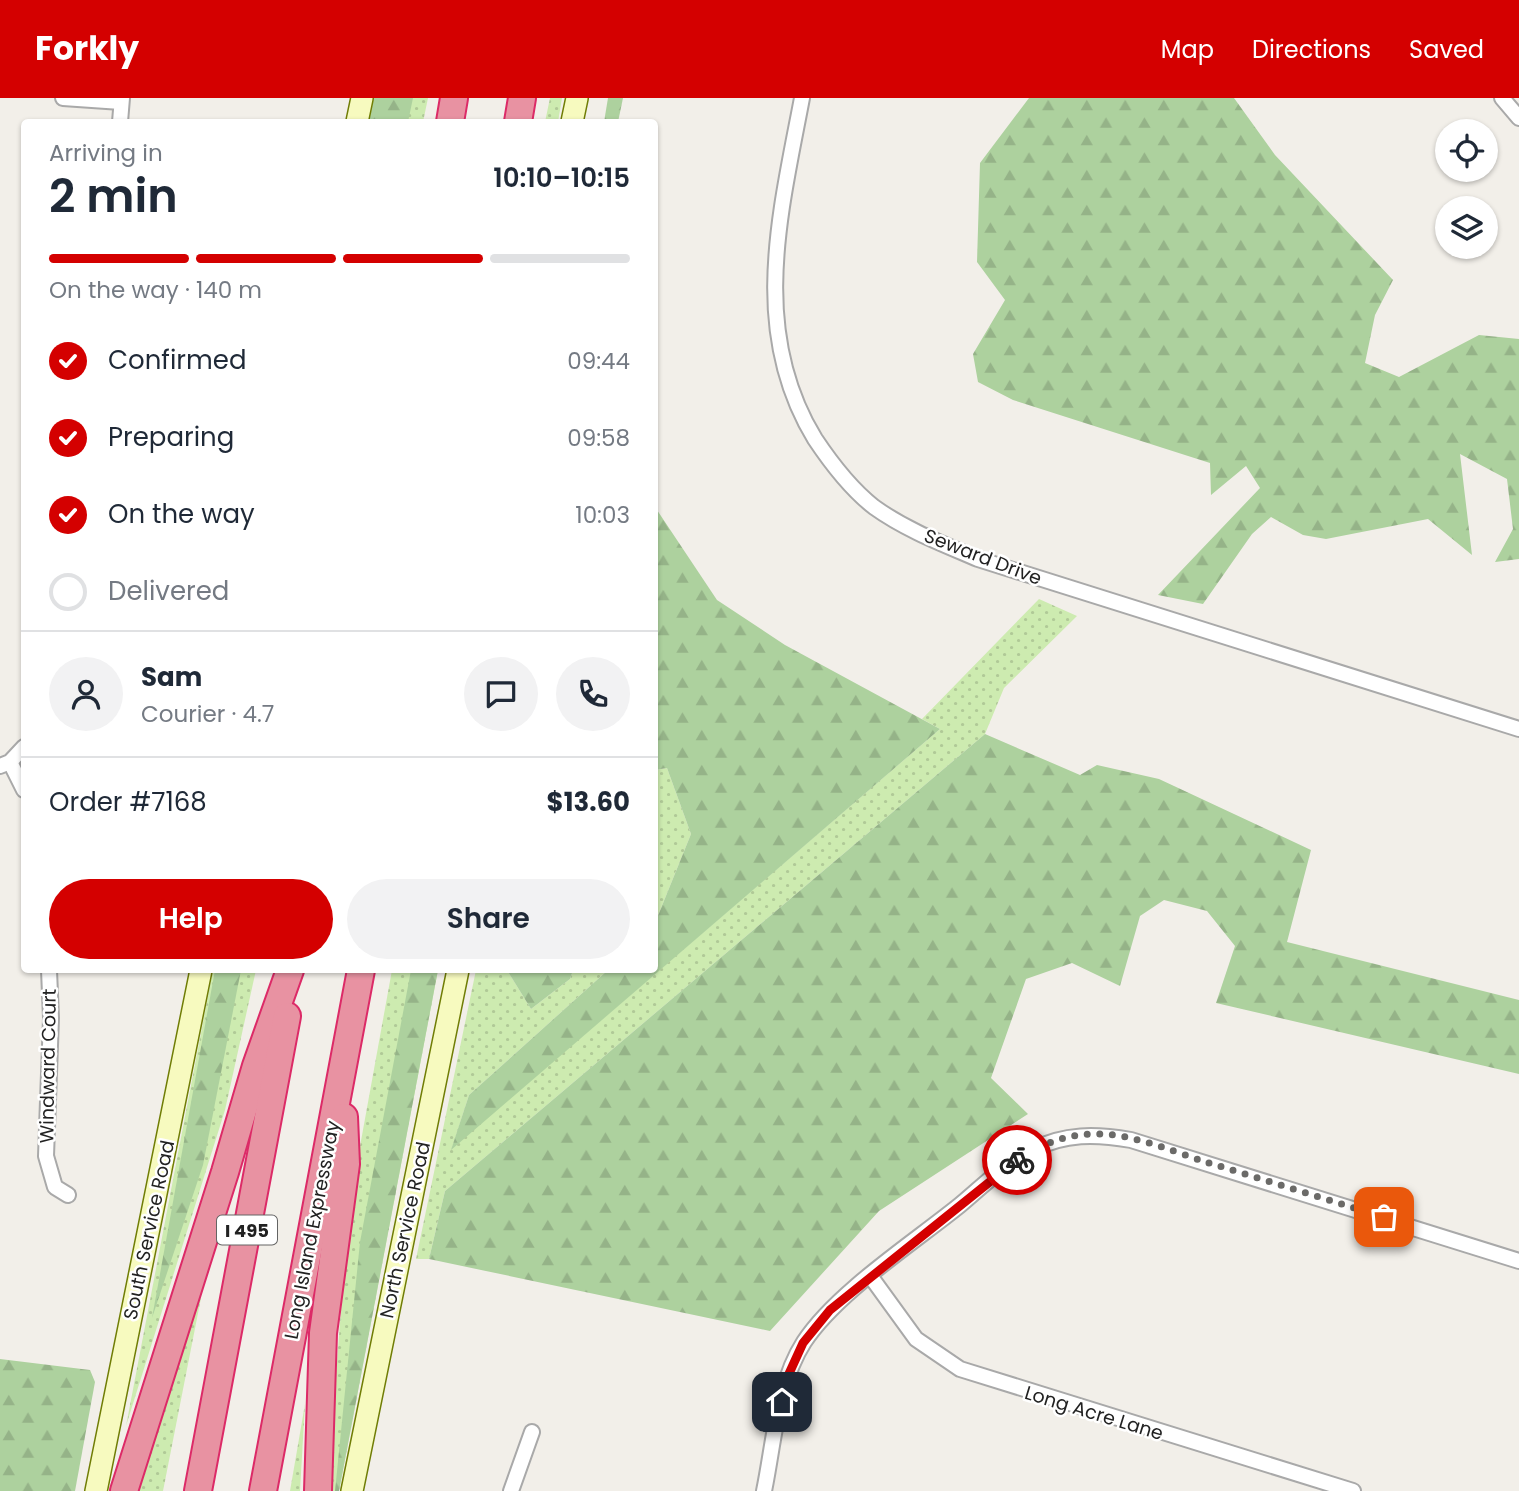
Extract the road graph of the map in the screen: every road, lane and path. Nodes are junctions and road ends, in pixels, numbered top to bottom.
1 (63, 98) edge
2 (362, 98) edge
3 (454, 98) edge
4 (522, 98) edge
5 (577, 98) edge
6 (802, 98) edge
7 (1502, 98) edge
8 (122, 100) edge
9 (1519, 118) edge
10 (120, 119) edge
11 (358, 119) edge
12 (450, 119) edge
13 (518, 119) edge
14 (573, 119) edge
15 (1519, 729) edge
16 (21, 750) edge
17 (5, 764) edge
18 (21, 786) edge
19 (49, 973) edge
20 (200, 973) edge
21 (289, 973) edge
22 (295, 973) edge
23 (360, 973) edge
24 (457, 973) edge
25 (341, 1074) junction
26 (68, 1195) dead end
27 (1519, 1261) edge
28 (871, 1277) junction
29 (532, 1432) dead end
30 (96, 1491) edge
31 (124, 1491) edge
32 (198, 1491) edge
33 (262, 1491) edge
34 (318, 1491) edge
35 (352, 1491) edge
36 (511, 1491) edge
37 (764, 1491) edge
38 (1353, 1491) edge

1 - 8 street
2 - 11 main road
3 - 12 highway
4 - 13 highway
5 - 14 main road
6 - 15 street, Seward Drive
7 - 9 street
8 - 10 street
16 - 17 street
17 - 18 street
19 - 26 street, Windward Court
20 - 30 main road, South Service Road
21 - 31 highway
22 - 32 highway, I 495
23 - 25 highway, Long Island Expressway
24 - 35 main road, North Service Road
25 - 33 highway, Long Island Expressway
25 - 34 highway
27 - 28 street
28 - 37 street
28 - 38 street, Long Acre Lane
29 - 36 street

